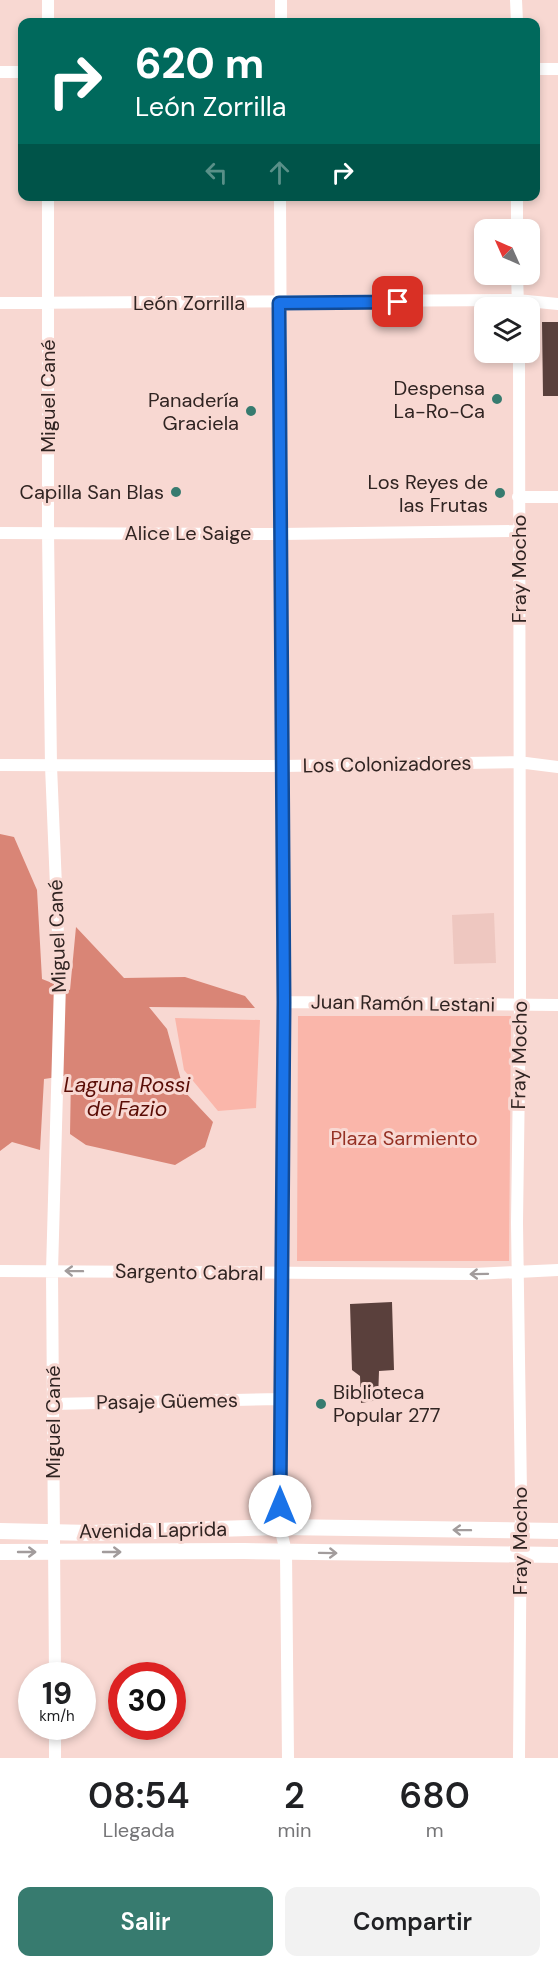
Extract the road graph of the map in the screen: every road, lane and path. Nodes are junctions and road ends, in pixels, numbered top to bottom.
1 (48, 0) edge
2 (281, 0) edge
3 (516, 0) edge
4 (48, 18) edge
5 (281, 18) edge
6 (516, 18) edge
7 (540, 69) edge
8 (558, 69) edge
9 (0, 72) edge
10 (18, 72) edge
11 (48, 201) edge
12 (280, 201) edge
13 (517, 201) edge
14 (517, 219) edge
15 (0, 303) edge
16 (279, 303) junction
17 (48, 304) junction
18 (474, 304) edge
19 (540, 304) edge
20 (558, 304) edge
21 (519, 363) edge
22 (518, 497) junction
23 (558, 497) edge
24 (519, 531) junction
25 (0, 532) edge
26 (48, 532) junction
27 (280, 534) junction
28 (518, 762) junction
29 (0, 765) edge
30 (51, 766) junction
31 (283, 766) junction
32 (558, 767) edge
33 (284, 1002) junction
34 (520, 1005) junction
35 (558, 1005) edge
36 (52, 1270) junction
37 (558, 1270) edge
38 (0, 1271) edge
39 (519, 1272) junction
40 (282, 1273) junction
41 (280, 1398) junction
42 (53, 1404) junction
43 (280, 1527) junction
44 (0, 1531) edge
45 (520, 1531) junction
46 (558, 1531) edge
47 (54, 1532) junction
48 (0, 1552) edge
49 (54, 1552) junction
50 (286, 1552) junction
51 (520, 1555) junction
52 (558, 1555) edge
53 (54, 1662) edge
54 (55, 1740) edge
55 (55, 1758) edge
56 (288, 1758) edge
57 (519, 1758) edge

1 - 4 street
2 - 5 street
3 - 6 street
7 - 8 street
9 - 10 street
11 - 17 street, Miguel Cané
12 - 16 street
13 - 14 street
15 - 17 street, León Zorrilla
16 - 17 street, León Zorrilla
16 - 18 street, León Zorrilla
16 - 27 street
17 - 26 street, Miguel Cané
19 - 20 street, León Zorrilla
21 - 22 street, Fray Mocho
22 - 23 street
22 - 24 street, Fray Mocho
24 - 27 street, Alice Le Saige
24 - 28 street, Fray Mocho
25 - 26 street, Alice Le Saige
26 - 27 street, Alice Le Saige
26 - 30 street, Miguel Cané
27 - 31 street
28 - 31 street, Los Colonizadores
28 - 32 street, Los Colonizadores
28 - 34 street, Fray Mocho
29 - 30 street, Los Colonizadores
30 - 31 street, Los Colonizadores
30 - 36 street, Miguel Cané
31 - 33 street
33 - 34 street, Juan Ramón Lestani
33 - 40 street
34 - 35 street, Juan Ramón Lestani
34 - 39 street, Fray Mocho
36 - 38 street, Sargento Cabral
40 -> 36 street, Sargento Cabral
36 - 42 street, Miguel Cané
37 - 39 street, Sargento Cabral
39 -> 40 street, Sargento Cabral
39 - 45 street, Fray Mocho
40 - 41 street
41 - 42 street, Pasaje Güemes
41 - 43 street
42 - 47 street, Miguel Cané
45 -> 43 main road, Avenida Laprida
43 - 47 main road, Avenida Laprida
43 - 50 street
44 - 47 main road, Avenida Laprida
45 - 46 main road, Avenida Laprida
45 - 51 street, Fray Mocho
47 - 49 street, Miguel Cané
48 -> 49 main road, Avenida Laprida
49 -> 50 main road, Avenida Laprida
49 - 53 street, Miguel Cané
50 -> 51 main road, Avenida Laprida
50 - 56 street
51 - 52 main road, Avenida Laprida
51 - 57 street, Fray Mocho
54 - 55 street

